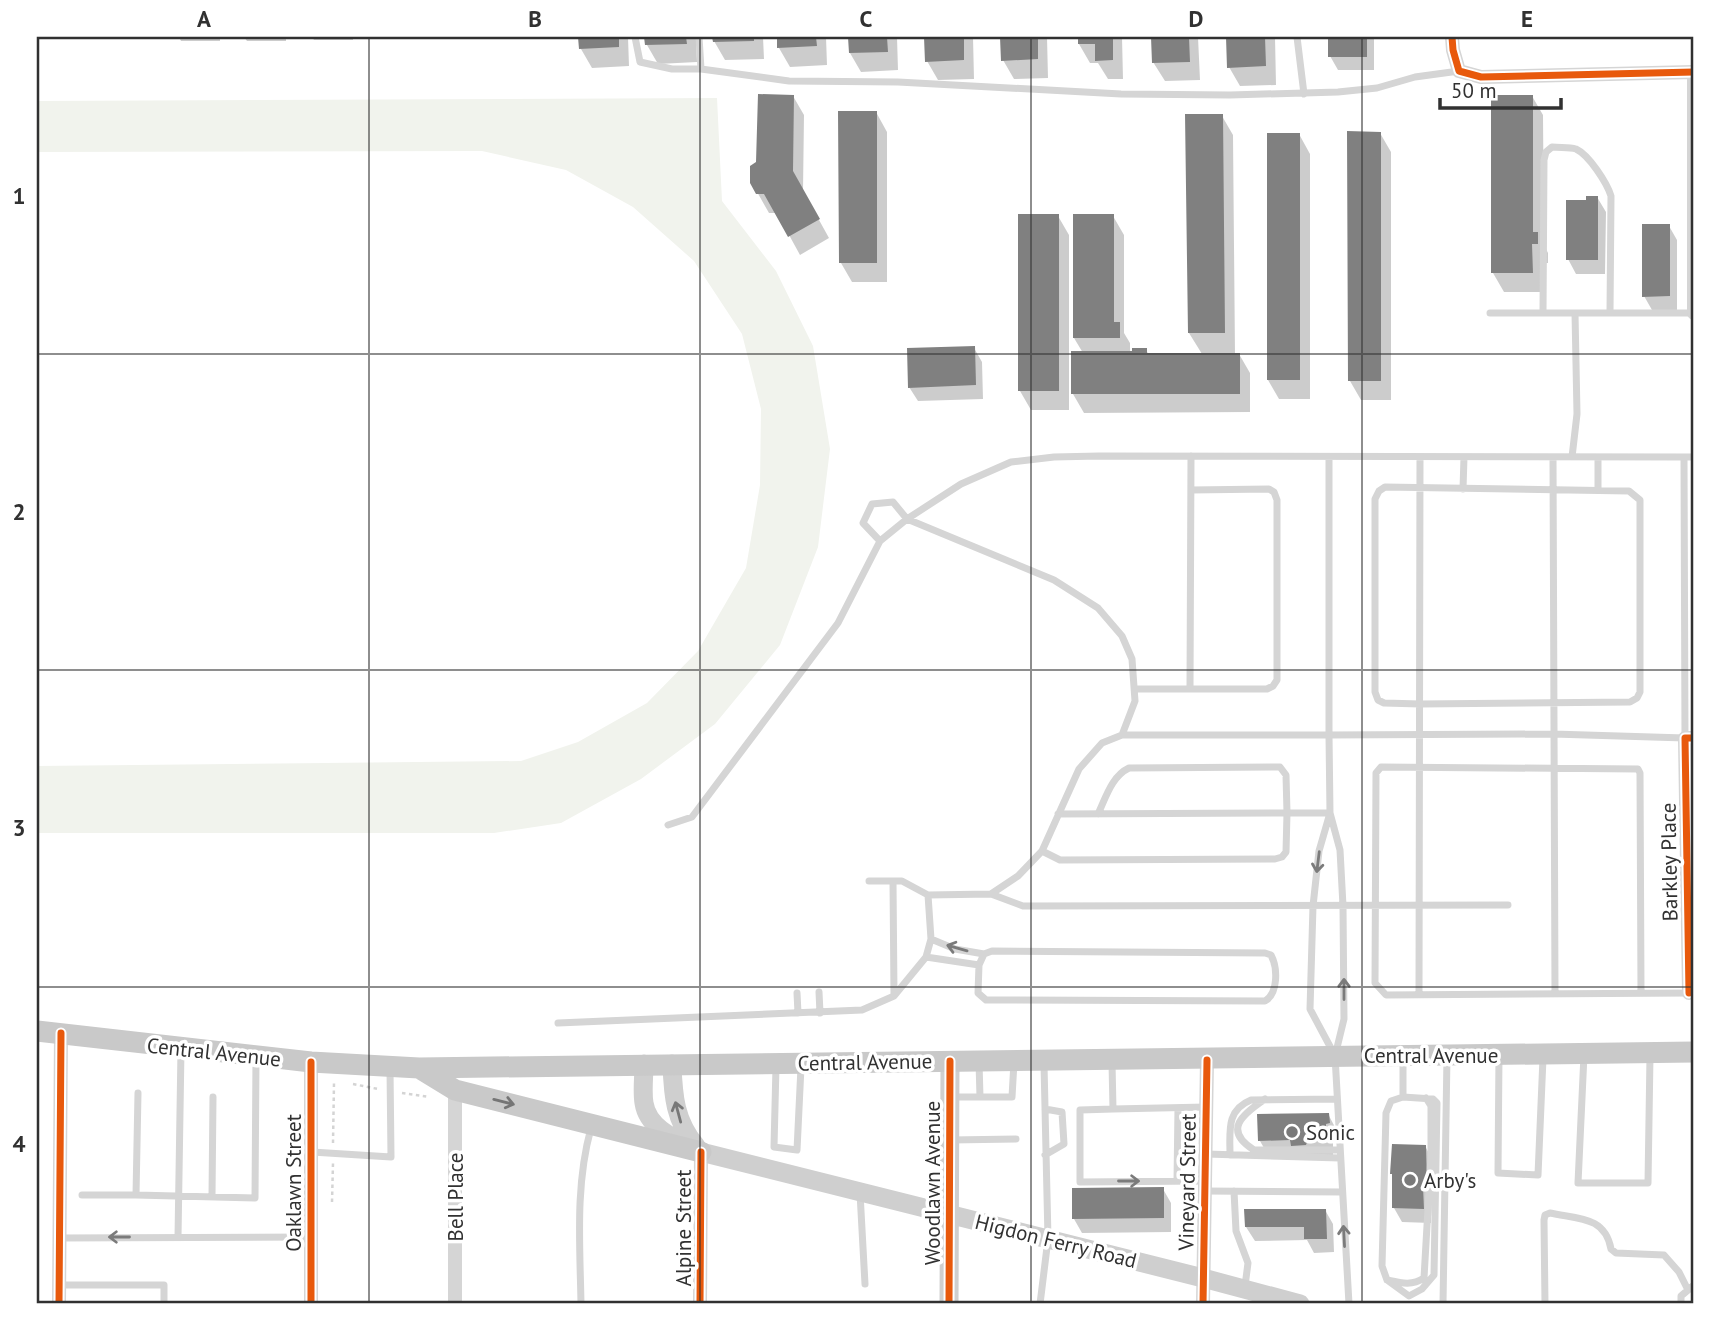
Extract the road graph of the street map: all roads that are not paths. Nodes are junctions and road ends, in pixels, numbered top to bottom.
1 (635, 37) edge
2 (699, 37) edge
3 (1297, 37) edge
4 (1452, 37) edge
5 (701, 69) junction
6 (1459, 71) junction
7 (1694, 72) edge
8 (1694, 80) edge
9 (1304, 94) junction
10 (1490, 313) dead end
11 (1543, 313) junction
12 (1575, 313) junction
13 (1610, 313) junction
14 (1694, 313) edge
15 (1191, 456) junction
16 (1329, 457) junction
17 (1420, 457) junction
18 (1464, 457) junction
19 (1553, 457) junction
20 (1572, 457) junction
21 (1598, 457) junction
22 (1684, 457) junction
23 (1694, 457) edge
24 (1420, 488) junction
25 (1463, 489) junction
26 (1553, 489) junction
27 (1191, 490) junction
28 (1598, 490) junction
29 (907, 519) junction
30 (880, 541) junction
31 (1190, 688) junction
32 (1135, 689) junction
33 (1553, 702) junction
34 (1420, 704) junction
35 (1420, 733) junction
36 (1553, 734) junction
37 (1122, 735) junction
38 (1329, 735) junction
39 (1690, 738) edge
40 (1420, 767) junction
41 (1554, 767) junction
42 (1287, 813) junction
43 (1330, 813) junction
44 (1058, 814) junction
45 (1098, 814) junction
46 (668, 825) dead end
47 (1042, 850) junction
48 (869, 881) dead end
49 (893, 881) junction
50 (991, 894) junction
51 (928, 895) junction
52 (1376, 905) junction
53 (1508, 905) dead end
54 (1313, 906) junction
55 (1343, 906) junction
56 (1420, 906) junction
57 (930, 939) junction
58 (984, 954) junction
59 (926, 957) junction
60 (979, 965) junction
61 (819, 992) dead end
62 (797, 993) dead end
63 (1555, 993) junction
64 (1642, 993) junction
65 (1691, 993) edge
66 (1419, 995) junction
67 (894, 996) junction
68 (798, 1013) junction
69 (820, 1013) junction
70 (558, 1023) dead end
71 (37, 1031) edge
72 (61, 1033) junction
73 (181, 1049) junction
74 (1650, 1052) junction
75 (1694, 1052) edge
76 (1499, 1054) junction
77 (1543, 1054) junction
78 (1584, 1054) junction
79 (1403, 1055) junction
80 (1447, 1055) junction
81 (256, 1056) junction
82 (1335, 1056) junction
83 (1112, 1059) junction
84 (1014, 1060) junction
85 (1044, 1060) junction
86 (1207, 1060) junction
87 (950, 1061) junction
88 (979, 1061) junction
89 (311, 1062) junction
90 (776, 1063) junction
91 (802, 1063) junction
92 (644, 1065) junction
93 (672, 1065) junction
94 (390, 1066) junction
95 (419, 1068) junction
96 (138, 1093) dead end
97 (455, 1096) junction
98 (213, 1097) dead end
99 (950, 1097) junction
100 (980, 1097) junction
101 (1402, 1097) junction
102 (1426, 1098) junction
103 (1265, 1099) junction
104 (1337, 1099) junction
105 (1206, 1107) junction
106 (1045, 1108) junction
107 (1178, 1108) junction
108 (1113, 1109) junction
109 (592, 1124) junction
110 (1016, 1139) dead end
111 (950, 1140) junction
112 (311, 1152) junction
113 (701, 1152) junction
114 (1205, 1154) junction
115 (1340, 1154) junction
116 (1045, 1155) junction
117 (1230, 1155) junction
118 (1177, 1181) junction
119 (1205, 1186) junction
120 (1234, 1191) junction
121 (1342, 1192) junction
122 (860, 1193) junction
123 (82, 1195) dead end
124 (136, 1195) junction
125 (179, 1195) junction
126 (212, 1196) junction
127 (950, 1215) junction
128 (178, 1237) junction
129 (311, 1237) junction
130 (60, 1238) junction
131 (1048, 1239) junction
132 (1203, 1278) junction
133 (1387, 1280) junction
134 (865, 1284) dead end
135 (60, 1285) junction
136 (1691, 1287) edge
137 (1245, 1289) junction
138 (1408, 1300) edge
139 (59, 1304) edge
140 (164, 1304) edge
141 (311, 1304) edge
142 (455, 1304) edge
143 (581, 1304) edge
144 (700, 1304) edge
145 (949, 1304) edge
146 (1040, 1304) edge
147 (1203, 1304) edge
148 (1300, 1304) edge
149 (1349, 1304) edge
150 (1443, 1304) edge
151 (1545, 1304) edge
152 (1681, 1304) edge

1 - 5 lane
2 - 5 lane
3 - 9 lane
4 - 6 street
5 - 9 lane
6 - 7 street
6 - 9 lane
8 - 14 street
10 - 11 lane
11 - 12 lane
11 - 13 lane
12 - 13 lane
12 - 20 lane
13 - 14 lane
15 - 16 lane
15 - 27 lane
15 - 29 lane
16 - 17 lane
16 - 38 lane
17 - 18 lane
17 - 24 lane
18 - 19 lane
18 - 25 lane
19 - 20 lane
19 - 26 lane
20 - 21 lane
21 - 22 lane
21 - 28 lane
22 - 23 lane
22 - 39 lane
24 - 25 lane
24 - 34 lane
24 - 34 lane
25 - 26 lane
26 - 28 lane
26 - 33 lane
27 - 31 lane
27 - 31 lane
28 - 33 lane
29 - 30 lane
29 - 30 lane
29 - 32 lane
30 - 46 lane
31 - 32 lane
32 - 37 lane
33 - 34 lane
33 - 36 lane
34 - 35 lane
35 - 36 lane
35 - 38 lane
35 - 40 lane
36 - 39 lane
36 - 41 lane
37 - 38 lane
37 - 44 lane
38 - 43 lane
39 - 65 street, Barkley Place
40 - 41 lane
40 - 52 lane
40 - 56 lane
41 - 63 lane
41 - 64 lane
42 - 43 lane
42 - 45 lane
42 - 45 lane
42 - 47 lane
43 -> 54 lane
43 - 55 lane
44 - 45 lane
44 - 47 lane
47 - 50 lane
48 - 49 lane
49 - 51 lane
49 - 67 lane
50 - 51 lane
50 - 54 lane
51 - 57 lane
52 - 55 lane
52 - 56 lane
52 - 66 lane
53 - 56 lane
54 - 55 lane
54 - 82 lane
82 -> 55 lane
56 - 66 lane
58 -> 57 lane
57 - 59 lane
58 - 60 lane
58 - 60 lane
59 - 60 lane
59 - 67 lane
61 - 69 lane
62 - 68 lane
63 - 64 lane
63 - 66 lane
64 - 65 lane
67 - 69 lane
68 - 69 lane
68 - 70 lane
71 - 72 main road, Central Avenue
72 - 73 main road, Central Avenue
72 - 130 street
73 - 81 main road, Central Avenue
73 - 125 lane
74 - 75 main road, Central Avenue
74 - 78 main road, Central Avenue
74 - 78 lane
76 - 77 main road, Central Avenue
76 - 77 lane
76 - 80 main road, Central Avenue
77 - 78 main road, Central Avenue
79 - 80 main road, Central Avenue
79 - 82 main road, Central Avenue
79 - 101 lane
80 - 150 lane
81 - 89 main road, Central Avenue
81 - 126 lane
82 - 86 main road, Central Avenue
82 - 104 lane
83 - 85 main road, Central Avenue
83 - 86 main road, Central Avenue
83 - 108 lane
84 - 85 main road, Central Avenue
84 - 88 main road, Central Avenue
84 - 100 lane
85 - 106 lane
86 - 105 street, Vineyard Street
87 - 88 main road, Central Avenue
87 - 91 main road, Central Avenue
87 - 99 main road, Woodlawn Avenue
88 - 100 lane
89 - 94 main road, Central Avenue
89 - 112 street, Oaklawn Street
90 - 91 main road, Central Avenue
90 - 91 lane
90 - 93 main road, Central Avenue
92 - 93 main road, Central Avenue
92 - 95 main road, Central Avenue
92 - 113 main road, Higdon Ferry Road
113 -> 93 main road
94 - 95 main road, Central Avenue
94 - 112 lane
95 - 97 main road
96 - 124 lane
97 -> 109 main road
97 - 142 street, Bell Place
98 - 126 lane
99 - 100 lane
99 - 111 main road, Woodlawn Avenue
101 - 102 lane
101 - 133 lane
102 - 133 lane
102 - 138 lane
103 - 104 lane
103 - 115 lane
103 - 117 lane
104 - 115 lane
105 - 107 lane
105 - 114 street, Vineyard Street
106 - 116 lane
106 - 116 lane
107 - 108 lane
107 - 118 lane
108 -> 118 lane
109 - 113 main road
109 - 143 lane
110 - 111 lane
111 - 127 main road, Woodlawn Avenue
112 - 129 street, Oaklawn Street
113 - 122 main road, Higdon Ferry Road
113 - 144 street, Alpine Street
114 - 117 lane
114 - 119 street, Vineyard Street
115 - 117 lane
115 - 121 lane
116 - 131 lane
118 - 119 lane
119 - 120 lane
119 - 132 street, Vineyard Street
120 - 121 lane
120 - 137 lane
149 -> 121 lane
122 - 127 main road, Higdon Ferry Road
122 - 134 lane
123 - 124 lane
124 - 125 lane
125 - 126 lane
125 - 128 lane
127 - 131 main road, Higdon Ferry Road
127 - 145 main road, Woodlawn Avenue
128 - 129 lane
128 -> 130 lane
129 - 141 street, Oaklawn Street
130 - 135 street
131 - 132 main road, Higdon Ferry Road
131 - 146 lane
132 - 137 main road, Higdon Ferry Road
132 - 147 street, Vineyard Street
133 - 138 lane
135 - 139 street
135 - 140 lane
136 - 151 lane
136 - 152 lane
137 - 148 main road, Higdon Ferry Road

